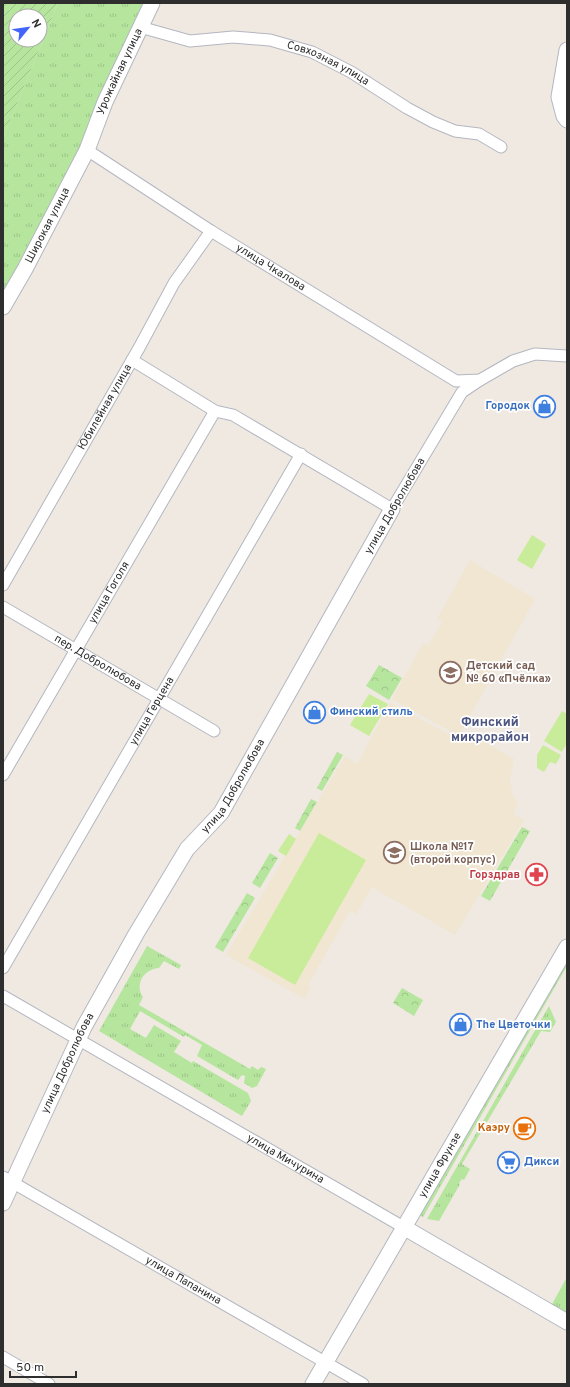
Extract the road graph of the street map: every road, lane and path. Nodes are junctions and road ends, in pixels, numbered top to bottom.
1 (152, 3) edge
2 (140, 27) junction
3 (567, 50) edge
4 (567, 120) edge
5 (89, 146) junction
6 (500, 147) dead end
7 (211, 231) junction
8 (3, 307) edge
9 (567, 356) edge
10 (132, 360) junction
11 (480, 380) junction
12 (215, 411) junction
13 (301, 454) junction
14 (392, 509) junction
15 (3, 584) edge
16 (3, 607) edge
17 (75, 650) junction
18 (159, 699) junction
19 (214, 731) dead end
20 (3, 775) edge
21 (567, 947) edge
22 (3, 968) edge
23 (3, 996) edge
24 (78, 1038) junction
25 (7, 1179) edge
26 (3, 1203) edge
27 (405, 1228) junction
28 (567, 1322) edge
29 (3, 1357) edge
30 (325, 1363) junction
31 (49, 1384) edge
32 (313, 1384) edge
33 (363, 1384) edge

1 - 2 street, Урожайная улица
2 - 5 street, Урожайная улица
2 - 6 street, Совхозная улица
3 - 4 street
5 - 7 street, улица Чкалова
5 - 8 street, Широкая улица
7 - 10 street, Юбилейная улица
7 - 11 street, улица Чкалова
9 - 11 street, улица Добролюбова
10 - 12 street
10 - 15 street, Юбилейная улица
11 - 14 street, улица Добролюбова
12 - 13 street
12 - 17 street, улица Гоголя
13 - 14 street
13 - 18 street, улица Герцена
14 - 24 street, улица Добролюбова
16 - 17 street, пер. Добролюбова
17 - 18 street, пер. Добролюбова
17 - 20 street, улица Гоголя
18 - 19 street, пер. Добролюбова
18 - 22 street, улица Герцена
21 - 27 street, улица Фрунзе
23 - 24 street, улица Мичурина
24 - 25 street, улица Добролюбова
24 - 27 street, улица Мичурина
25 - 26 street, улица Добролюбова
25 - 30 street, улица Папанина
27 - 28 street, улица Мичурина
27 - 30 street, улица Фрунзе
29 - 31 street
30 - 32 street, улица Фрунзе
30 - 33 street, улица Папанина

